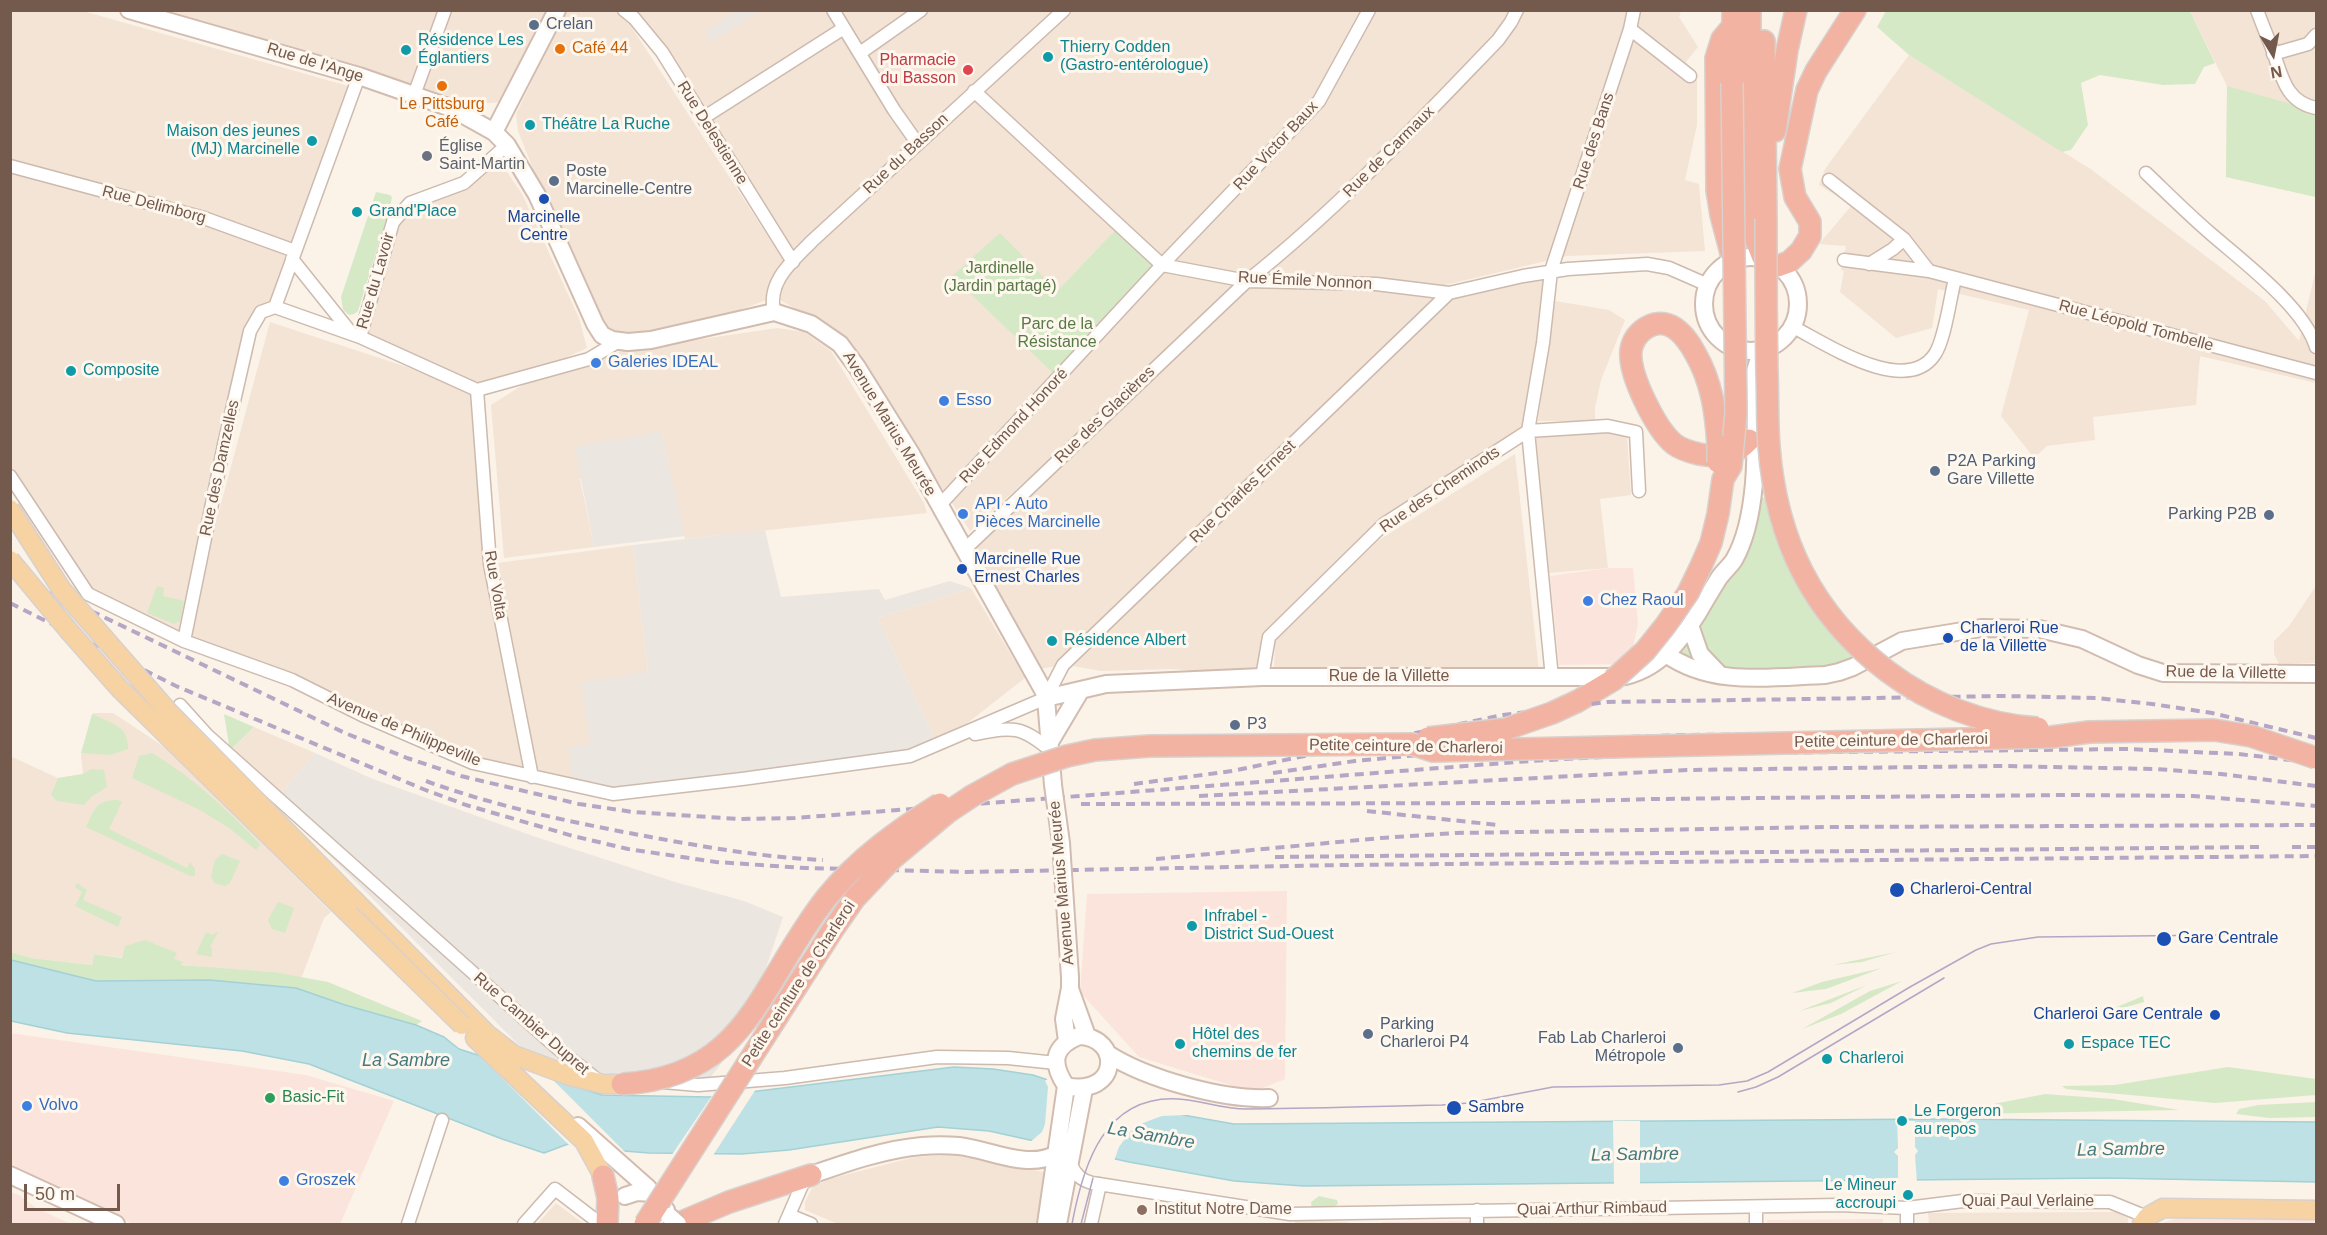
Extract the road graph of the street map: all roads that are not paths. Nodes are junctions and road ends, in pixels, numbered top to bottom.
1 (129, 10) edge
2 (445, 10) edge
3 (557, 10) edge
4 (624, 10) edge
5 (833, 10) edge
6 (921, 10) edge
7 (1064, 10) edge
8 (1369, 10) edge
9 (1517, 10) edge
10 (1634, 10) edge
11 (1750, 10) edge
12 (1764, 10) edge
13 (1796, 10) edge
14 (1855, 10) edge
15 (2257, 10) edge
16 (1733, 18) edge
17 (844, 28) junction
18 (1630, 29) junction
19 (2316, 35) edge
20 (860, 53) junction
21 (2273, 54) junction
22 (359, 76) junction
23 (1690, 76) dead end
24 (1773, 83) junction
25 (974, 91) junction
26 (414, 95) junction
27 (2316, 108) edge
28 (703, 118) junction
29 (494, 132) junction
30 (507, 144) junction
31 (918, 144) junction
32 (10, 166) edge
33 (2146, 173) dead end
34 (1828, 180) dead end
35 (1904, 239) junction
36 (294, 255) junction
37 (1844, 260) dead end
38 (1733, 261) junction
39 (793, 262) junction
40 (1771, 262) junction
41 (1869, 264) junction
42 (1162, 266) junction
43 (1551, 271) junction
44 (1929, 271) junction
45 (1955, 279) junction
46 (1247, 280) junction
47 (1708, 285) junction
48 (1449, 293) junction
49 (275, 307) junction
50 (774, 312) junction
51 (1793, 327) junction
52 (356, 336) junction
53 (619, 341) junction
54 (2316, 347) edge
55 (1741, 350) junction
56 (1765, 350) junction
57 (2316, 373) edge
58 (477, 390) junction
59 (1528, 431) junction
60 (1759, 442) junction
61 (10, 476) edge
62 (1723, 479) junction
63 (1639, 491) dead end
64 (939, 506) junction
65 (10, 509) edge
66 (964, 550) junction
67 (10, 560) edge
68 (1720, 577) junction
69 (1690, 626) junction
70 (184, 641) junction
71 (1666, 654) junction
72 (2316, 675) edge
73 (1721, 676) junction
74 (1262, 677) junction
75 (1552, 678) junction
76 (1081, 690) junction
77 (1046, 698) junction
78 (180, 705) dead end
79 (2089, 732) junction
80 (948, 739) junction
81 (1412, 744) junction
82 (1050, 746) junction
83 (2316, 758) edge
84 (532, 777) junction
85 (972, 796) junction
86 (1070, 983) junction
87 (487, 1034) junction
88 (1088, 1036) junction
89 (1067, 1041) junction
90 (1108, 1054) junction
91 (1141, 1072) junction
92 (1061, 1075) junction
93 (622, 1084) joint
94 (1094, 1084) junction
95 (1269, 1098) dead end
96 (442, 1120) dead end
97 (584, 1141) junction
98 (1066, 1156) junction
99 (10, 1175) edge
100 (811, 1175) junction
101 (603, 1176) joint
102 (1100, 1184) junction
103 (652, 1205) edge
104 (1756, 1207) junction
105 (1907, 1208) junction
106 (1477, 1210) junction
107 (2316, 1210) edge
108 (1290, 1219) edge
109 (1354, 1219) edge
110 (605, 1220) edge
111 (787, 1220) edge
112 (2144, 1221) edge
113 (116, 1224) edge
114 (408, 1224) edge
115 (524, 1224) edge
116 (633, 1224) edge
117 (811, 1224) edge
118 (1046, 1224) edge
119 (1058, 1224) edge
120 (1091, 1224) edge
121 (1477, 1224) edge
122 (1756, 1224) edge
123 (1907, 1224) edge

1 - 22 main road, Rue de l'Ange
2 - 26 street
3 - 29 main road
4 - 28 street, Rue Delestienne
5 - 17 street
6 - 20 street
7 - 25 street, Rue du Basson
8 - 42 street, Rue Victor Baux
9 - 46 street, Rue de Carmaux
10 - 18 street, Rue des Bans
11 - 40 highway
12 - 24 highway
13 - 24 highway
14 - 40 highway
15 - 21 street
16 - 38 highway
16 - 62 highway, bridge
17 - 20 street
17 - 28 street
18 - 23 street
18 - 43 street, Rue des Bans
19 - 21 street
20 - 31 street
21 - 27 street
22 - 26 main road, Rue de l'Ange
22 - 36 street
24 - 60 highway, bridge
25 - 31 street, Rue du Basson
25 - 42 street
26 - 29 main road, Rue de l'Ange
28 - 39 street, Rue Delestienne
29 - 30 main road
30 - 52 street, Rue du Lavoir
30 - 53 main road
31 - 39 street, Rue du Basson
32 - 36 street, Rue Delimborg
33 - 54 street
34 - 35 street
35 - 41 street
35 - 44 street
36 - 49 street
36 - 52 street
37 - 41 street, Rue Léopold Tombelle
38 - 40 main road
38 - 47 main road
39 - 50 street, Rue du Basson
40 - 51 main road
41 - 44 street, Rue Léopold Tombelle
42 - 46 street, Rue Émile Nonnon
42 - 64 street, Rue Edmond Honoré
43 - 47 street
43 - 48 street
43 - 59 street
44 - 45 street, Rue Léopold Tombelle
45 - 51 street
45 - 57 street, Rue Léopold Tombelle
46 - 48 street, Rue Émile Nonnon
46 - 66 street, Rue des Glacières
47 - 55 main road
48 - 77 street, Rue Charles Ernest
49 - 52 street
49 - 70 street, Rue des Damzelles
50 - 53 main road
50 - 64 main road, Avenue Marius Meurée
51 - 56 main road
52 - 58 street
53 - 58 street
55 - 56 main road
55 - 60 main road
56 - 68 main road
58 - 84 street, Rue Volta
59 - 63 street
59 - 74 street, Rue des Cheminots
59 - 75 street
60 - 62 highway, bridge
60 - 68 main road
60 - 79 highway, bridge
61 - 70 street, Avenue de Philippeville
62 - 81 highway, bridge
64 - 66 main road, Avenue Marius Meurée
65 - 87 main road, bridge
66 - 77 main road, Avenue Marius Meurée
67 - 97 main road, bridge
68 - 69 main road
69 - 71 main road
69 - 73 main road
70 - 84 street, Avenue de Philippeville
71 - 73 main road, Rue de la Villette
71 - 75 main road, Rue de la Villette
72 - 73 main road, Rue de la Villette
74 - 75 main road, Rue de la Villette
74 - 76 main road, Rue de la Villette
76 - 77 main road, Rue de la Villette
76 - 82 main road
77 - 80 street, Avenue de Philippeville
77 - 82 main road, Avenue Marius Meurée
78 - 92 street, Rue Cambier Dupret
79 - 81 highway, Petite ceinture de Charleroi, bridge
79 - 83 highway, Petite ceinture de Charleroi, bridge
80 - 82 street
80 - 84 street, Avenue de Philippeville
81 - 85 highway, Petite ceinture de Charleroi, bridge
82 - 86 main road, Avenue Marius Meurée, bridge
85 - 93 highway, bridge
85 - 103 highway, Petite ceinture de Charleroi, bridge
86 - 88 main road, Avenue Marius Meurée
86 - 89 main road, Avenue Marius Meurée
87 - 93 main road
87 - 103 main road
88 - 89 main road
88 - 90 main road
89 - 92 main road
90 - 91 main road
90 - 94 main road
91 - 94 main road
91 - 95 main road
92 - 94 main road
92 - 98 main road
94 - 98 main road
96 - 114 street
97 - 101 main road
97 - 103 main road
98 - 100 main road
98 - 102 street, Quai Arthur Rimbaud
98 - 118 main road
98 - 119 main road
99 - 113 main road
100 - 103 highway
100 - 111 street
101 - 110 highway
102 - 108 street, Quai Arthur Rimbaud
102 - 120 street
103 - 110 highway
103 - 116 highway
104 - 105 street, Quai Arthur Rimbaud
104 - 106 street, Quai Arthur Rimbaud
104 - 122 street
105 - 112 street, Quai Paul Verlaine
105 - 123 street
106 - 109 street, Quai Arthur Rimbaud
106 - 121 street
107 - 112 main road
108 - 109 street, Quai Arthur Rimbaud
110 - 115 street
111 - 117 street

